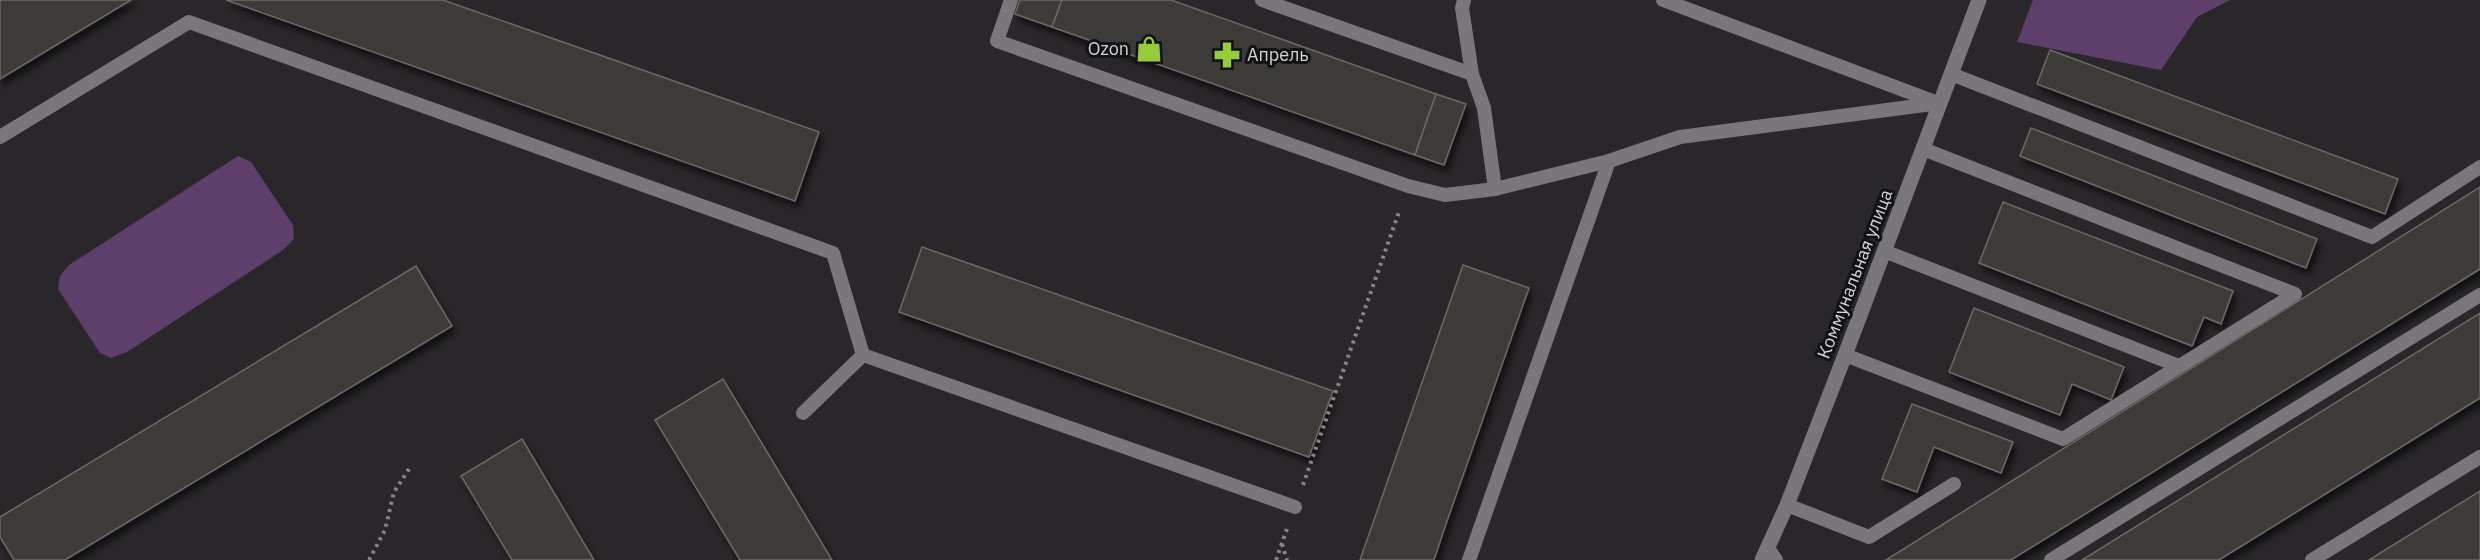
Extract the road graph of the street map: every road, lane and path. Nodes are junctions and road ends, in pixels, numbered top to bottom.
1 (1011, 0) edge
2 (1262, 0) edge
3 (1464, 0) edge
4 (1663, 0) edge
5 (1979, 0) edge
6 (1472, 74) junction
7 (1952, 74) junction
8 (1940, 103) junction
9 (0, 137) edge
10 (1923, 149) junction
11 (1609, 161) junction
12 (2480, 167) edge
13 (1408, 186) junction
14 (1495, 189) junction
15 (1884, 251) junction
16 (2480, 295) edge
17 (863, 355) junction
18 (1845, 355) junction
19 (2179, 366) junction
20 (803, 413) dead end
21 (2480, 457) edge
22 (409, 469) dead end
23 (1954, 484) dead end
24 (1787, 505) junction
25 (1295, 507) junction
26 (1282, 543) junction
27 (1768, 556) edge
28 (369, 560) edge
29 (1276, 560) edge
30 (1287, 560) edge
31 (1469, 560) edge
32 (2051, 560) edge
33 (2312, 560) edge

1 - 13 lane
2 - 6 lane
3 - 6 lane
4 - 8 lane
5 - 7 street, Коммунальная улица
6 - 14 lane
7 - 8 street, Коммунальная улица
7 - 12 lane
8 - 10 street, Коммунальная улица
8 - 11 lane
9 - 17 lane
10 - 15 street, Коммунальная улица
10 - 19 lane
11 - 14 lane
11 - 31 lane
13 - 14 lane
13 - 25 path
15 - 18 street, Коммунальная улица
15 - 19 lane
16 - 32 lane
17 - 20 lane
17 - 25 lane
18 - 19 lane
18 - 24 street, Коммунальная улица
21 - 33 lane
22 - 28 path
23 - 24 lane
24 - 27 street, Коммунальная улица
25 - 26 path
26 - 29 path
26 - 30 path

